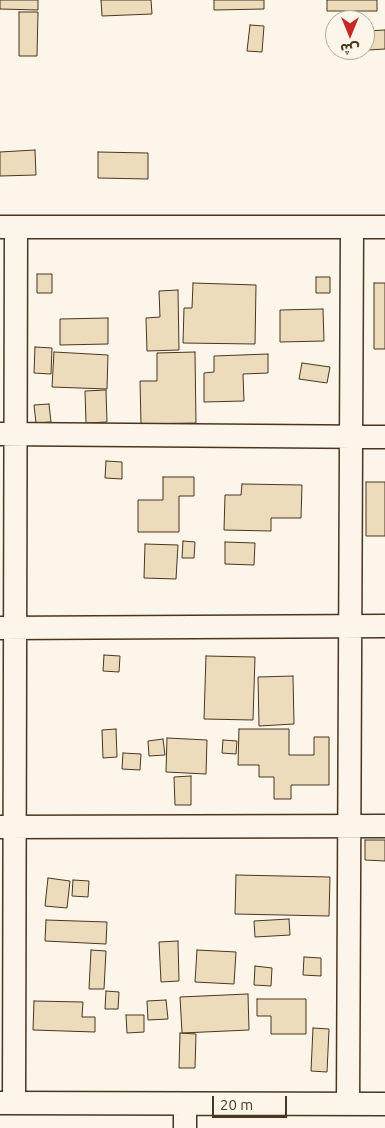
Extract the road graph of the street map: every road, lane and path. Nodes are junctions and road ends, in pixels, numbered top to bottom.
1 (8, 227) edge
2 (352, 227) junction
3 (385, 227) edge
4 (8, 434) edge
5 (352, 436) junction
6 (385, 437) edge
7 (350, 626) junction
8 (385, 626) edge
9 (8, 628) edge
10 (350, 826) junction
11 (385, 826) edge
12 (7, 827) edge
13 (7, 1103) edge
14 (186, 1104) junction
15 (348, 1104) junction
16 (385, 1104) edge
17 (185, 1128) edge

1 - 2 street
1 - 4 street
2 - 3 street
2 - 5 street
4 - 5 street
4 - 9 street
5 - 6 street
5 - 7 street
7 - 8 street
7 - 9 street
7 - 10 street
9 - 12 street
10 - 11 street
10 - 12 street
10 - 15 street
12 - 13 street
13 - 14 street
14 - 15 street
14 - 17 street
15 - 16 street

